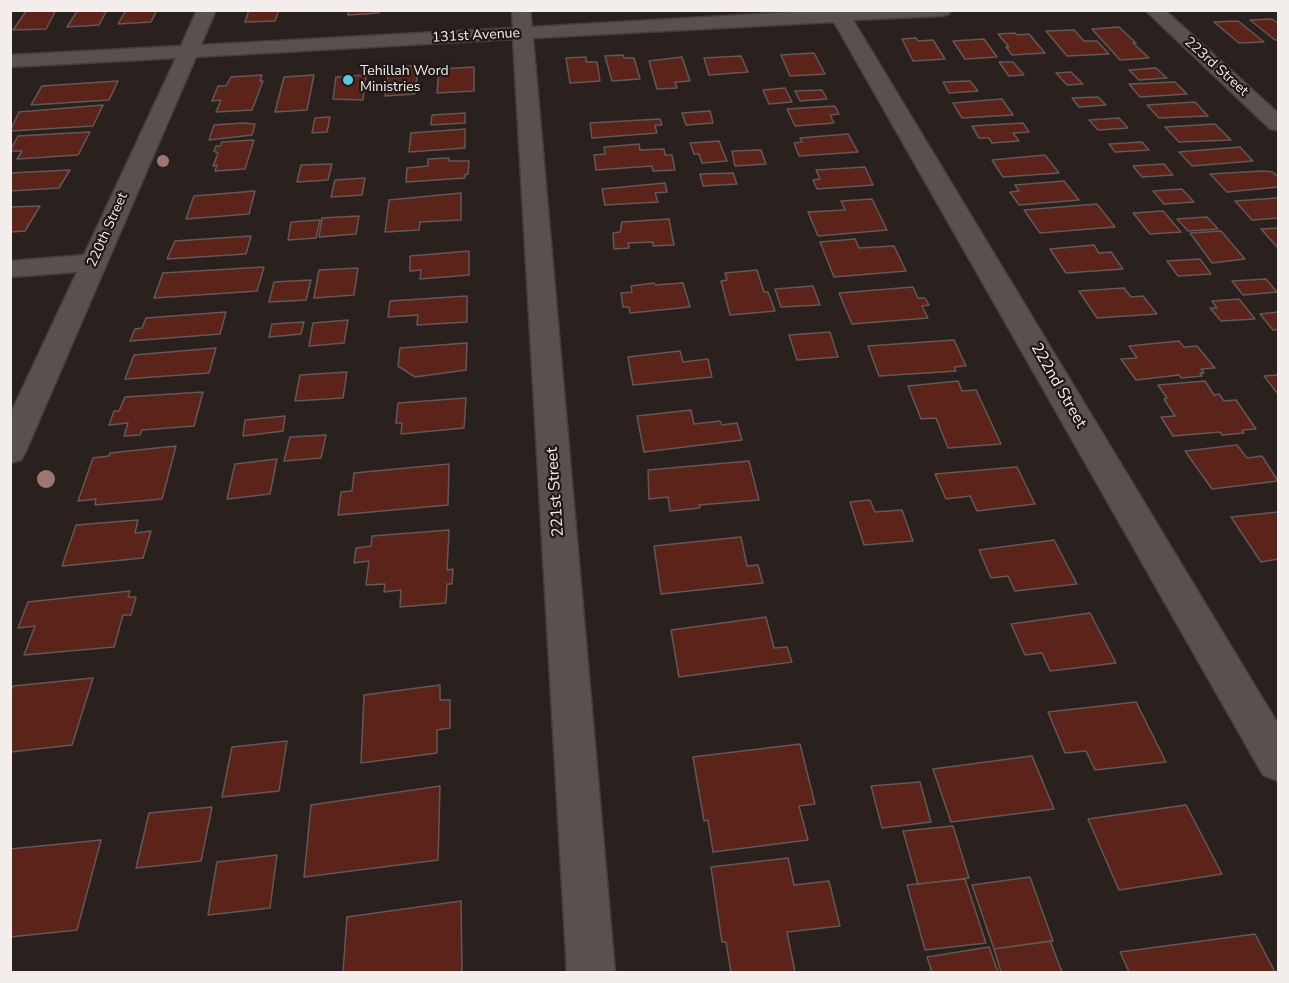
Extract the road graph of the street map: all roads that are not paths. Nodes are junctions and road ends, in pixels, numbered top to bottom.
1 (207, 10) edge
2 (942, 10) edge
3 (1154, 10) edge
4 (839, 14) edge
5 (521, 22) edge
6 (189, 51) junction
7 (10, 61) edge
8 (1278, 124) edge
9 (93, 263) junction
10 (10, 269) edge
11 (10, 451) edge
12 (1278, 761) edge
13 (591, 972) edge

1 - 6 street, 220th Street
2 - 4 street, 131st Avenue
3 - 8 street, 223rd Street
4 - 5 street, 131st Avenue
4 - 12 street, 222nd Street
5 - 6 street, 131st Avenue
5 - 13 street, 221st Street
6 - 7 street, 131st Avenue
6 - 9 street, 220th Street
9 - 10 street
9 - 11 street, 220th Street

